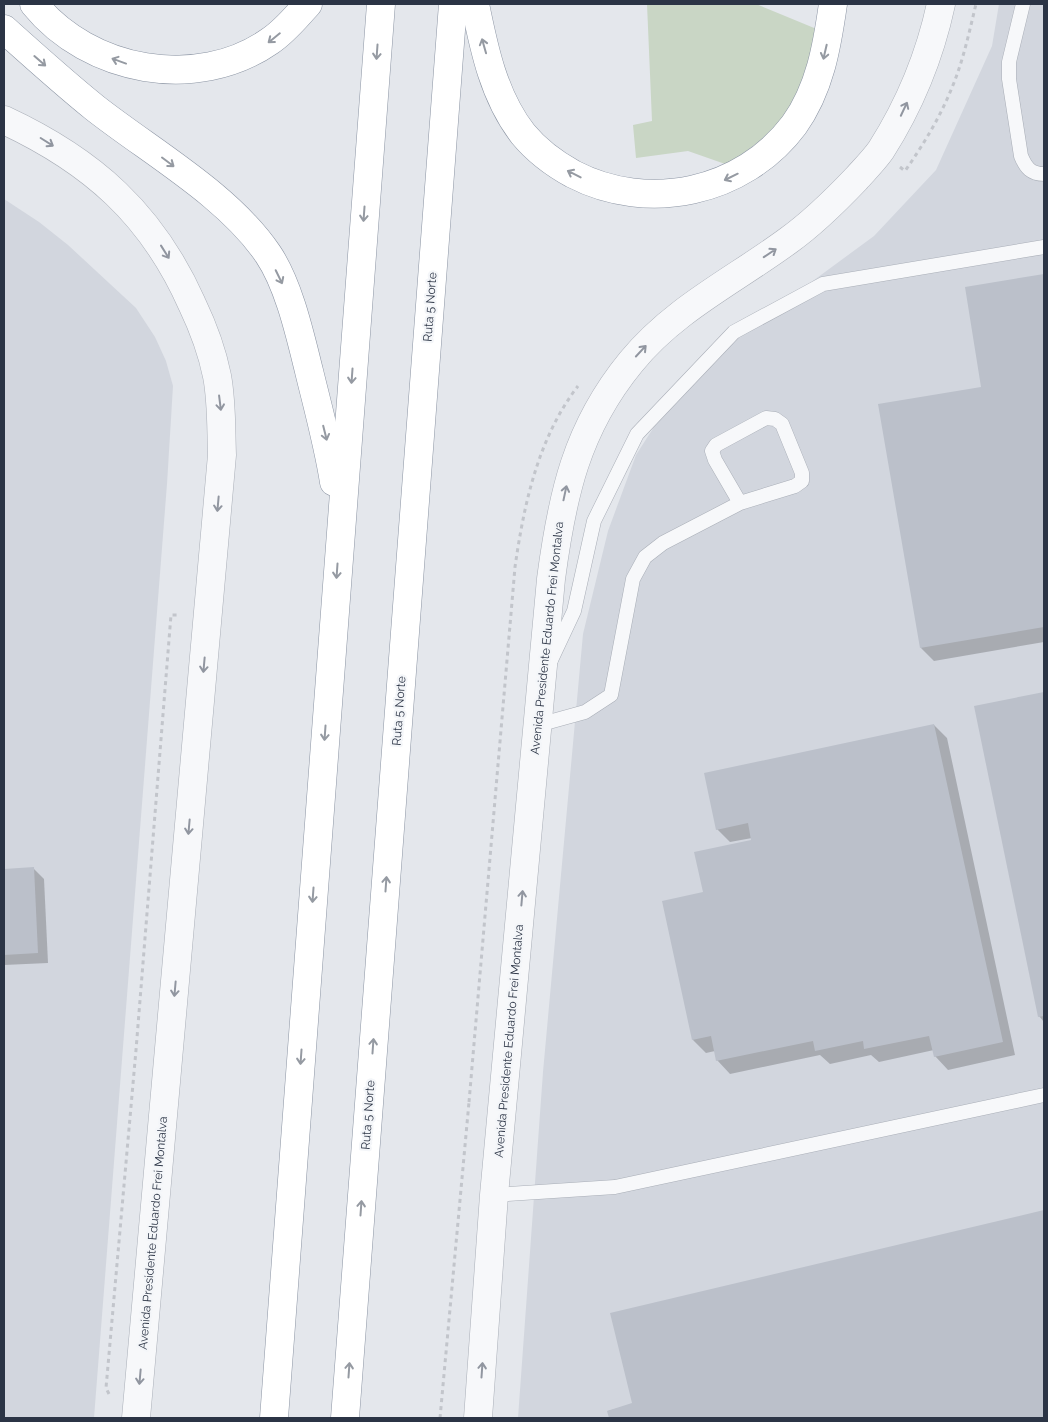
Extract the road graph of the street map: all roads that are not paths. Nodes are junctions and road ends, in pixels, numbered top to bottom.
1 (34, 4) edge
2 (308, 4) edge
3 (380, 4) edge
4 (453, 4) edge
5 (475, 4) edge
6 (833, 4) edge
7 (941, 4) edge
8 (1024, 4) edge
9 (4, 29) edge
10 (4, 120) edge
11 (1044, 174) edge
12 (1044, 247) edge
13 (740, 503) junction
14 (341, 522) junction
15 (542, 680) junction
16 (538, 725) junction
17 (1044, 1095) edge
18 (494, 1195) junction
19 (136, 1418) edge
20 (274, 1418) edge
21 (345, 1418) edge
22 (478, 1418) edge

2 -> 1 highway
3 -> 14 highway
21 -> 4 highway, Ruta 5 Norte
6 -> 5 highway
15 -> 7 street, Avenida Presidente Eduardo Frei Montalva
8 - 11 lane
9 -> 14 highway
10 -> 19 street, Avenida Presidente Eduardo Frei Montalva
12 - 15 lane
13 - 13 lane
13 - 16 lane
14 -> 20 highway
15 - 16 street, Avenida Presidente Eduardo Frei Montalva
18 -> 16 street, Avenida Presidente Eduardo Frei Montalva
17 - 18 lane
22 -> 18 street, Avenida Presidente Eduardo Frei Montalva

